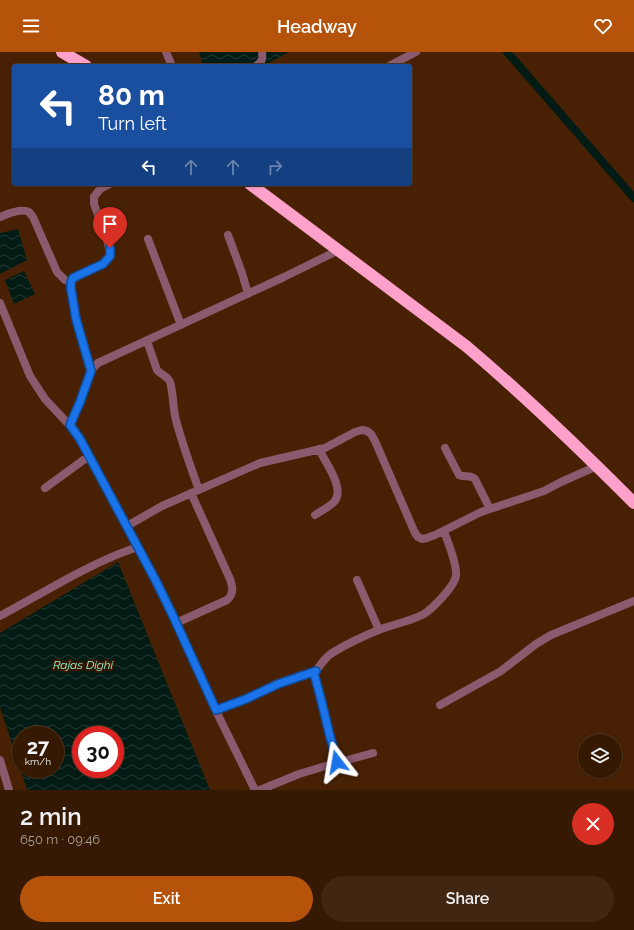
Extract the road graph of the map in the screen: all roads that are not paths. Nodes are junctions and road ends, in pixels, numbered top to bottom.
1 (62, 52) edge
2 (166, 52) edge
3 (262, 52) edge
4 (416, 52) edge
5 (83, 64) edge
6 (171, 64) edge
7 (260, 64) edge
8 (393, 64) edge
9 (106, 186) edge
10 (253, 186) edge
11 (0, 216) edge
12 (228, 235) dead end
13 (148, 239) dead end
14 (339, 250) junction
15 (71, 282) junction
16 (248, 294) junction
17 (0, 303) edge
18 (182, 325) junction
19 (146, 342) junction
20 (91, 371) junction
21 (70, 425) junction
22 (445, 448) dead end
23 (319, 449) junction
24 (89, 456) junction
25 (597, 466) junction
26 (45, 488) dead end
27 (199, 490) junction
28 (191, 493) junction
29 (634, 503) edge
30 (490, 509) junction
31 (315, 515) dead end
32 (127, 526) junction
33 (444, 531) junction
34 (138, 548) junction
35 (357, 580) dead end
36 (634, 601) edge
37 (0, 616) edge
38 (176, 623) junction
39 (380, 630) junction
40 (316, 671) junction
41 (440, 705) dead end
42 (216, 710) junction
43 (372, 752) dead end
44 (0, 760) edge
45 (337, 762) junction
46 (9, 790) edge
47 (255, 790) edge
48 (260, 790) edge

1 - 5 highway
2 - 6 street
3 - 7 street
4 - 8 street
9 - 15 street
10 - 14 highway
11 - 15 street
12 - 16 street
13 - 18 street
14 - 16 street
14 - 25 highway
15 - 20 street
16 - 18 street
17 - 21 street
18 - 19 street
19 - 20 street
19 - 27 street
20 - 21 street
21 - 24 street
22 - 30 street
23 - 27 street
23 - 31 street
23 - 33 street
24 - 26 street
24 - 32 street
25 - 29 highway
25 - 30 street
27 - 28 street
28 - 32 street
28 - 38 street
30 - 33 street
32 - 34 street
33 - 39 street
34 - 37 street
34 - 38 street
35 - 39 street
36 - 41 street
38 - 42 street
39 - 40 street
40 - 42 street
40 - 45 street
42 - 47 street
43 - 45 street
44 - 46 street
45 - 48 street

